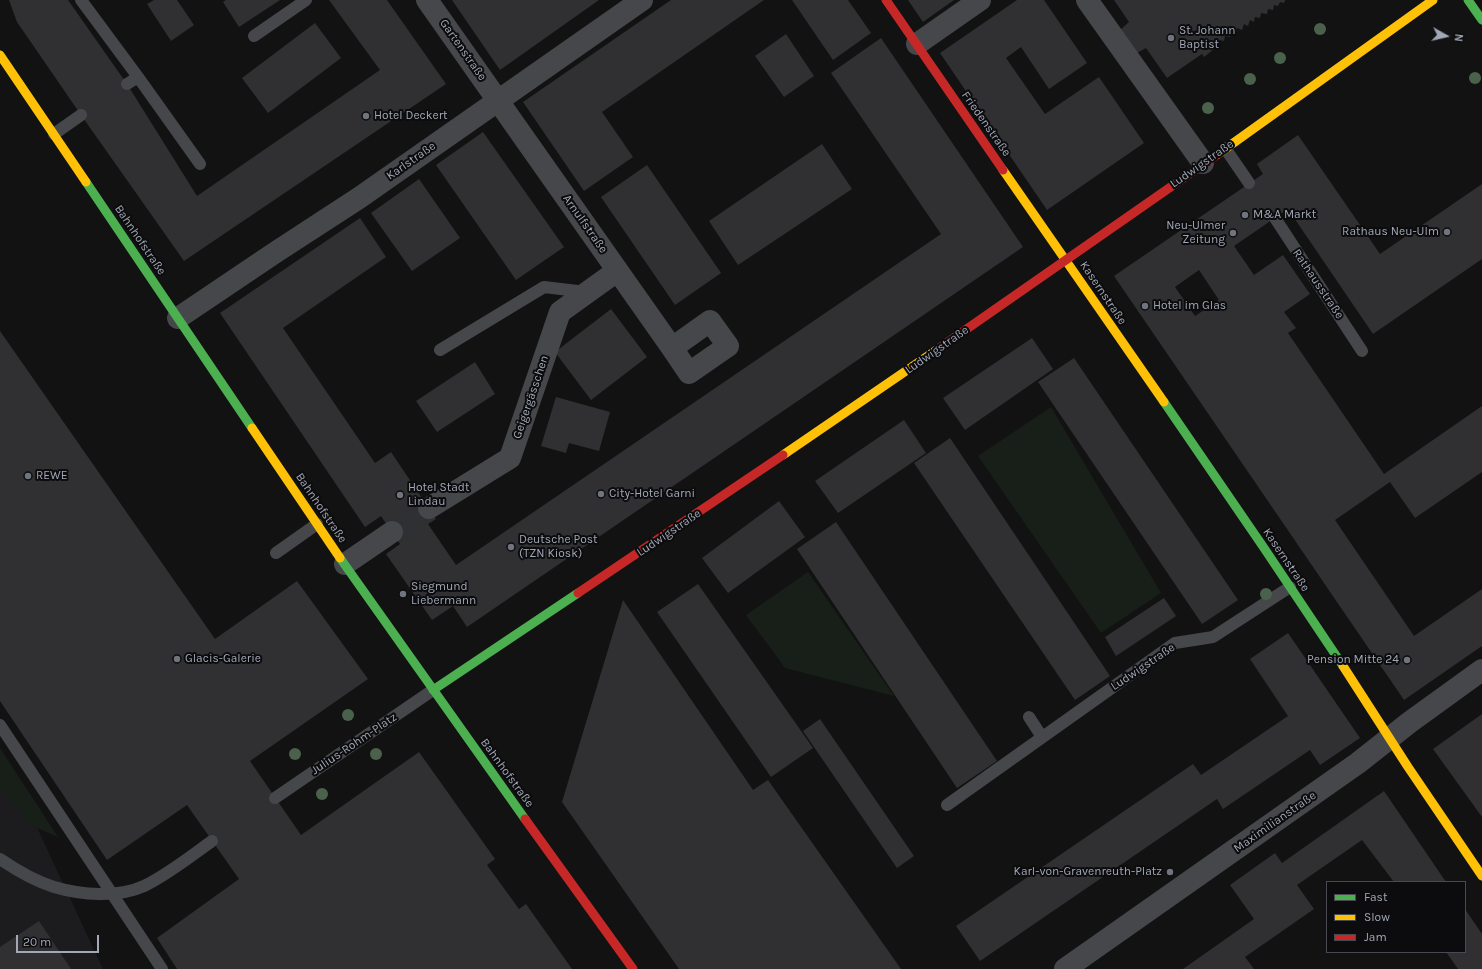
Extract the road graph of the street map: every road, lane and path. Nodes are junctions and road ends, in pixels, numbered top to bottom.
1 (81, 0) edge
2 (306, 0) edge
3 (427, 0) edge
4 (642, 0) edge
5 (886, 0) edge
6 (980, 0) edge
7 (1087, 0) edge
8 (1433, 0) edge
9 (1468, 0) edge
10 (1482, 20) edge
11 (254, 36) dead end
12 (917, 44) junction
13 (0, 55) edge
14 (138, 77) junction
15 (127, 84) dead end
16 (498, 101) junction
17 (81, 115) dead end
18 (54, 134) junction
19 (1225, 148) junction
20 (200, 164) dead end
21 (1203, 164) junction
22 (1250, 183) dead end
23 (1274, 218) dead end
24 (1067, 261) junction
25 (617, 271) junction
26 (588, 292) junction
27 (178, 318) junction
28 (672, 348) dead end
29 (440, 350) dead end
30 (1362, 351) dead end
31 (429, 508) tunnel mouth
32 (317, 524) junction
33 (392, 532) tunnel mouth
34 (276, 553) dead end
35 (345, 564) junction
36 (1290, 587) junction
37 (1482, 670) edge
38 (433, 690) junction
39 (1029, 717) dead end
40 (0, 725) edge
41 (1042, 737) junction
42 (1390, 737) junction
43 (275, 798) dead end
44 (947, 805) dead end
45 (212, 841) dead end
46 (0, 859) edge
47 (1482, 876) edge
48 (112, 893) junction
49 (1091, 962) edge
50 (162, 969) edge
51 (633, 969) edge
52 (1065, 969) edge

1 - 14 lane
2 - 11 lane
3 - 16 street, Gartenstraße
4 - 16 street, Karlstraße
5 - 12 street, Friedenstraße
6 - 12 street
7 - 21 street
8 - 19 street, Ludwigstraße
9 - 10 street
12 - 24 street, Friedenstraße
13 - 18 street, Bahnhofstraße
14 - 15 lane
14 - 20 lane
16 - 25 street, Arnulfstraße
16 - 27 street, Karlstraße
17 - 18 lane
18 - 27 street, Bahnhofstraße
19 - 21 street, Ludwigstraße
19 - 22 lane
21 - 24 street, Ludwigstraße
23 - 30 lane, Rathausstraße
24 - 36 street, Kasernstraße
24 - 38 street, Ludwigstraße
25 - 26 street, Geigergässchen
25 - 28 street, Arnulfstraße
26 - 29 lane
26 - 31 street, Geigergässchen
27 - 32 street, Bahnhofstraße
32 - 34 lane
32 - 35 street, Bahnhofstraße
33 - 35 street
35 - 38 street, Bahnhofstraße
36 - 41 lane, Ludwigstraße
36 - 42 street, Kasernstraße
37 - 42 street, Maximilianstraße
38 - 43 lane, Julius-Rohm-Platz
38 - 51 street, Bahnhofstraße
39 - 41 lane
40 - 48 lane
41 - 44 lane, Ludwigstraße
42 - 47 street, Kasernstraße
42 - 49 street, Maximilianstraße
45 - 48 lane
46 - 48 lane
48 - 50 lane
49 - 52 street, Maximilianstraße

